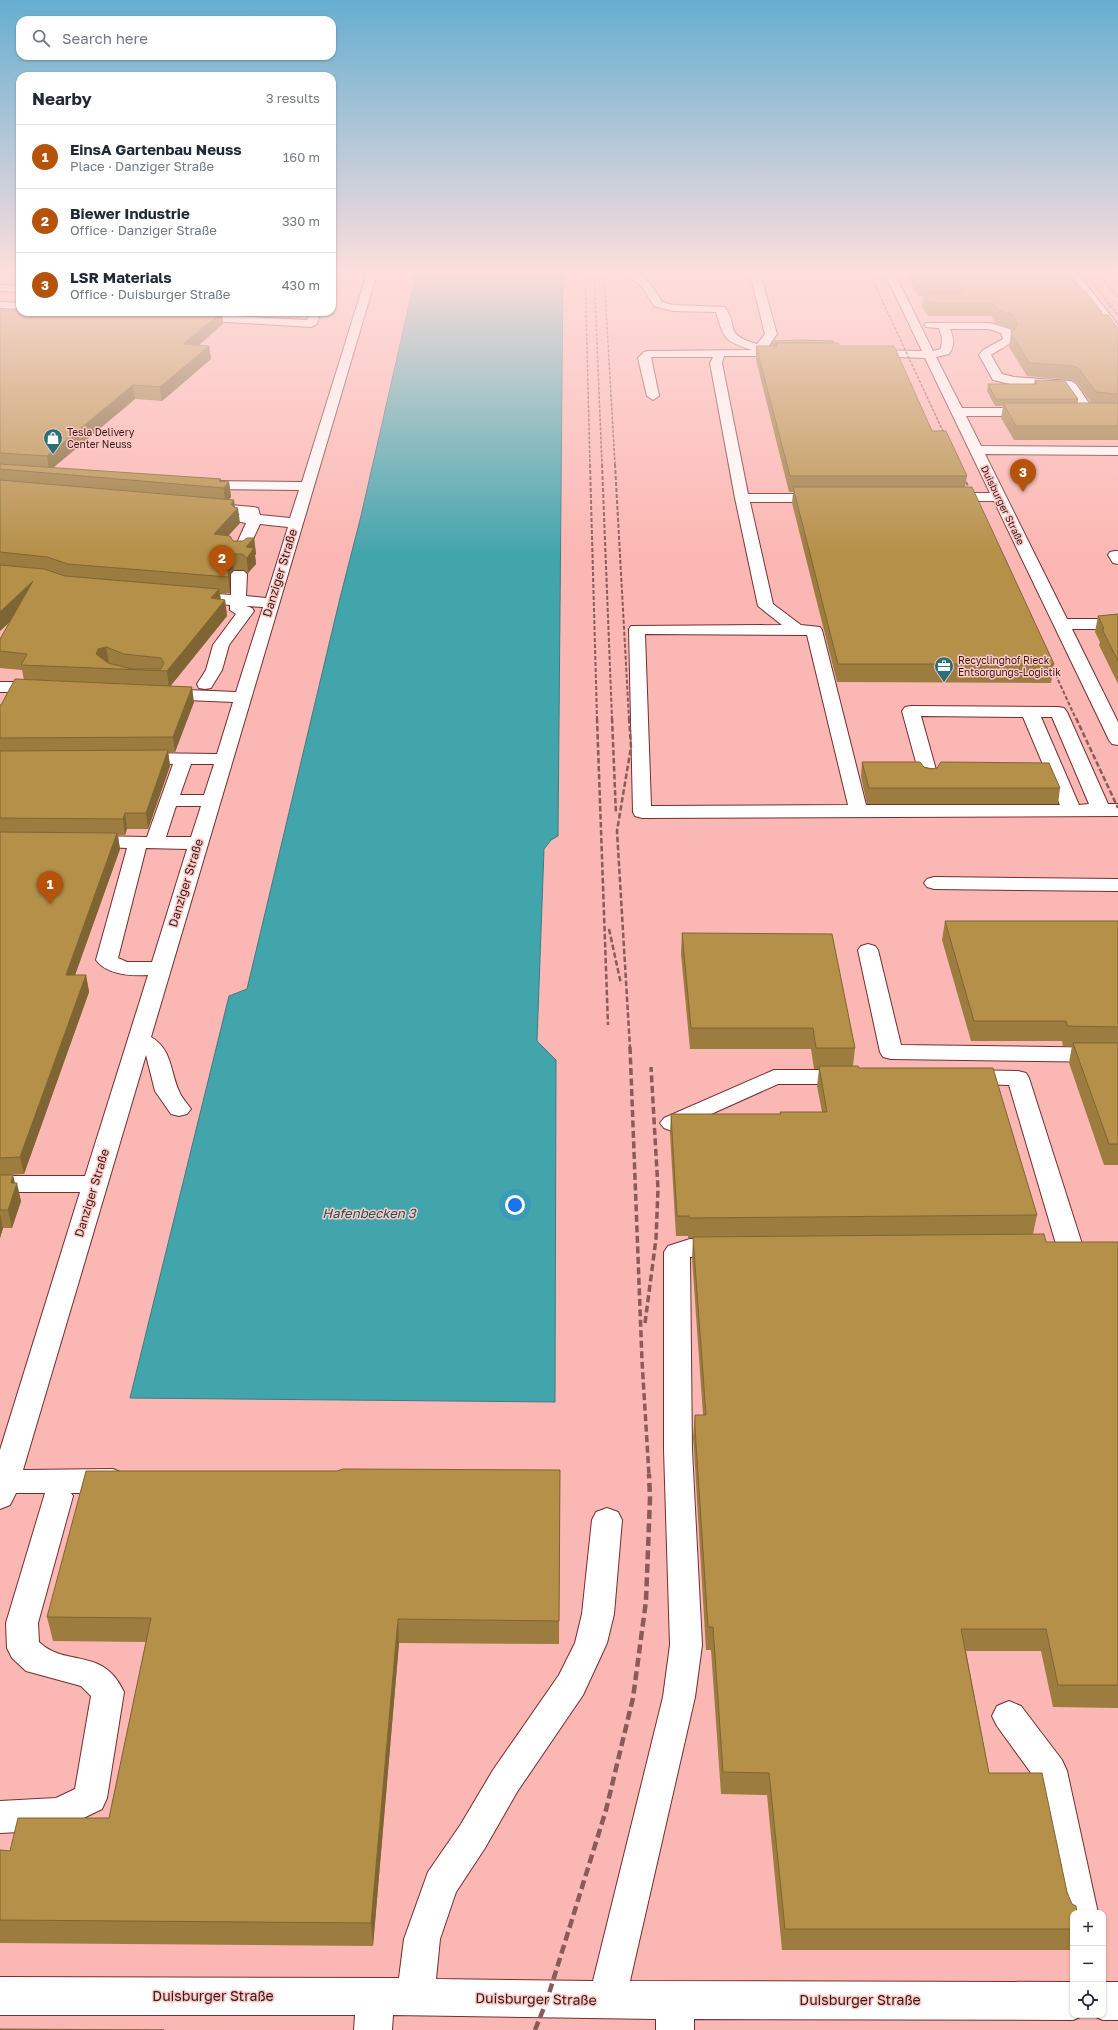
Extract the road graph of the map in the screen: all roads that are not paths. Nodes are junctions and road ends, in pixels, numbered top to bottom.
1 (343, 365) edge
2 (646, 365) edge
3 (716, 365) edge
4 (935, 365) edge
5 (990, 365) edge
6 (653, 396) dead end
7 (958, 412) junction
8 (1043, 412) edge
9 (1074, 412) edge
10 (1089, 412) junction
11 (1104, 412) edge
12 (976, 450) junction
13 (1118, 451) edge
14 (186, 484) edge
15 (307, 486) junction
16 (1000, 497) junction
17 (742, 498) junction
18 (835, 498) edge
19 (936, 498) edge
20 (194, 506) edge
21 (247, 518) junction
22 (296, 523) junction
23 (240, 552) edge
24 (1118, 556) edge
25 (1118, 560) edge
26 (239, 574) edge
27 (177, 600) edge
28 (241, 607) junction
29 (270, 608) junction
30 (1062, 624) junction
31 (1118, 624) edge
32 (794, 629) junction
33 (158, 680) edge
34 (205, 684) junction
35 (0, 687) edge
36 (56, 688) edge
37 (244, 692) junction
38 (144, 693) edge
39 (1100, 702) junction
40 (1118, 702) edge
41 (1030, 712) junction
42 (1117, 735) edge
43 (123, 758) edge
44 (184, 758) junction
45 (224, 759) junction
46 (929, 777) edge
47 (169, 800) junction
48 (211, 801) junction
49 (858, 810) junction
50 (1072, 810) junction
51 (1110, 810) edge
52 (69, 842) edge
53 (146, 843) junction
54 (198, 843) junction
55 (934, 883) dead end
56 (1118, 885) edge
57 (868, 950) dead end
58 (160, 968) junction
59 (139, 1039) junction
60 (1118, 1054) edge
61 (869, 1077) edge
62 (947, 1077) edge
63 (179, 1109) dead end
64 (672, 1123) edge
65 (0, 1184) edge
66 (94, 1184) junction
67 (1068, 1244) edge
68 (745, 1248) edge
69 (140, 1481) edge
70 (2, 1489) edge
71 (58, 1496) dead end
72 (607, 1520) dead end
73 (1009, 1716) dead end
74 (0, 1817) edge
75 (1079, 1910) edge
76 (0, 1996) edge
77 (416, 1996) junction
78 (607, 2000) junction
79 (1070, 2001) edge
80 (1106, 2001) edge
81 (1118, 2002) edge
82 (374, 2013) edge
83 (675, 2015) edge

1 - 15 street, Danziger Straße
2 - 6 street
3 - 17 street
4 - 7 street, Duisburger Straße
5 - 10 street
7 - 8 street
7 - 12 street, Duisburger Straße
9 - 10 street
10 - 11 street
12 - 13 street
12 - 16 street, Duisburger Straße
14 - 15 street
15 - 22 street, Danziger Straße
16 - 19 street
16 - 30 street, Duisburger Straße
17 - 18 street
17 - 32 street
20 - 21 street
21 - 22 street
21 - 23 street
22 - 29 street, Danziger Straße
24 - 25 street
26 - 28 street
27 - 28 street
28 - 29 street
28 - 34 street
29 - 37 street, Danziger Straße
30 - 31 street
30 - 39 street, Duisburger Straße
32 - 49 street
32 - 49 street
33 - 34 street
34 - 37 street
35 - 36 street
37 - 38 street
37 - 45 street, Danziger Straße
39 - 40 street
39 - 42 street, Duisburger Straße
41 - 46 street
41 - 50 street
41 - 51 street
43 - 44 street
44 - 45 street
44 - 47 street
45 - 48 street, Danziger Straße
47 - 48 street
47 - 53 street
48 - 54 street, Danziger Straße
49 - 50 street
50 - 51 street
52 - 53 street
53 - 54 street
53 - 58 street
54 - 58 street, Danziger Straße
55 - 56 street
57 - 60 street
58 - 59 street, Danziger Straße
59 - 63 street
59 - 66 street, Danziger Straße
61 - 64 street
62 - 67 street
65 - 66 street
66 - 70 street, Danziger Straße
68 - 78 street
69 - 70 street
71 - 74 street
72 - 77 street
73 - 75 street
76 - 82 street, Duisburger Straße
77 - 78 street, Duisburger Straße
77 - 82 street, Duisburger Straße
78 - 83 street, Duisburger Straße
79 - 83 street, Duisburger Straße
80 - 81 street

